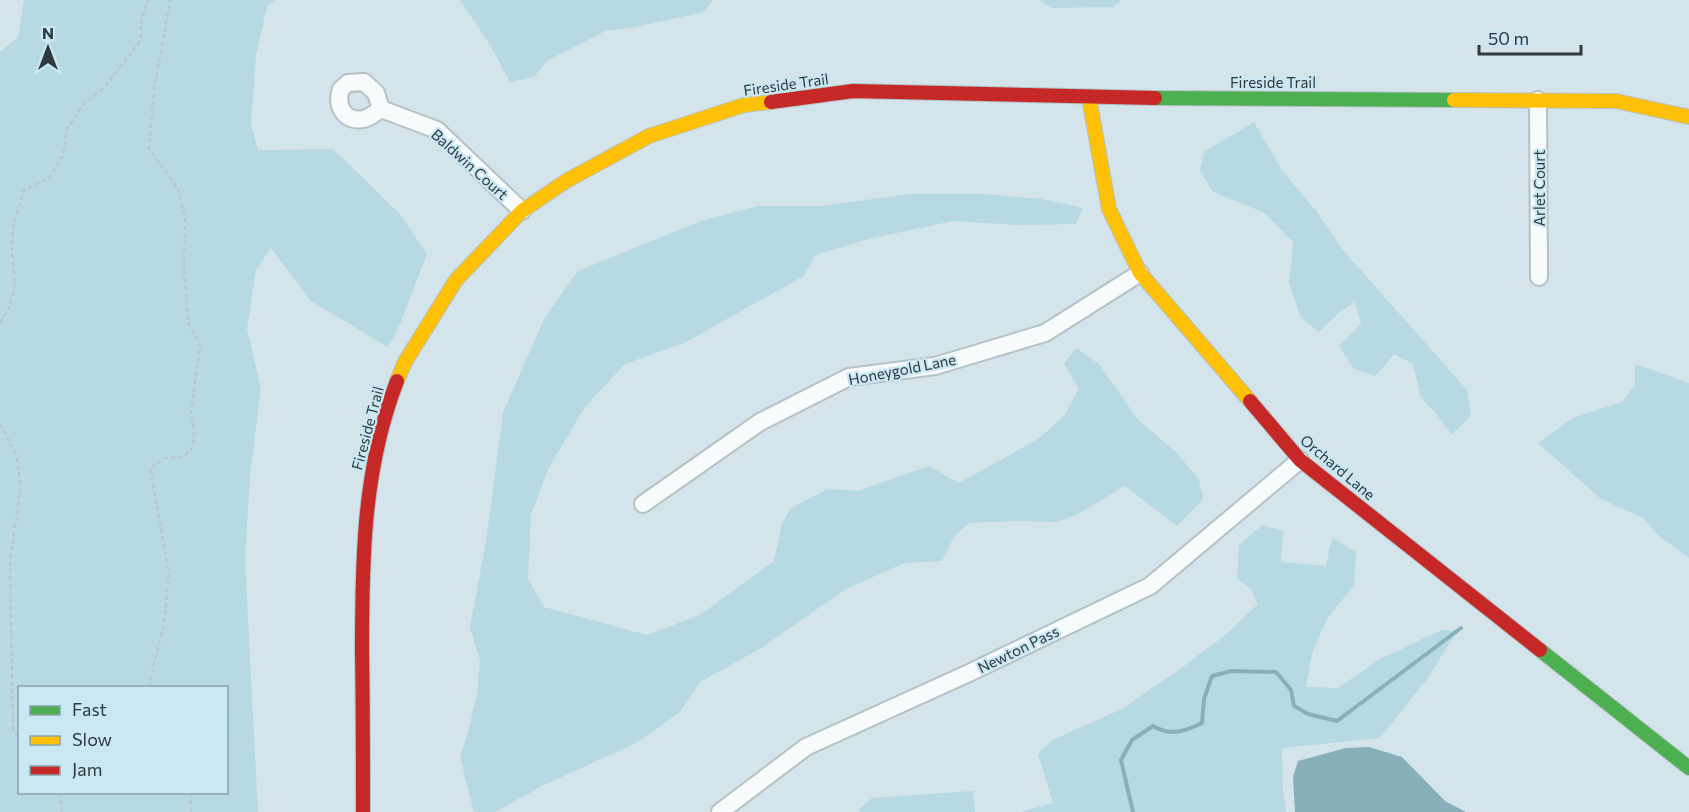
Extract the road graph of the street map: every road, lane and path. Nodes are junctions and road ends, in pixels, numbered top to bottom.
1 (148, 0) edge
2 (170, 0) edge
3 (1089, 98) junction
4 (1538, 100) junction
5 (381, 109) dead end
6 (1689, 117) edge
7 (522, 211) junction
8 (1140, 273) junction
9 (1539, 277) dead end
10 (0, 323) edge
11 (0, 424) edge
12 (1300, 460) junction
13 (643, 504) dead end
14 (151, 686) edge
15 (18, 736) edge
16 (1689, 768) edge
17 (60, 794) edge
18 (191, 794) edge
19 (62, 812) edge
20 (191, 812) edge
21 (363, 812) edge
22 (720, 812) edge

1 - 10 path
2 - 14 path
3 - 4 street, Fireside Trail
3 - 7 street, Fireside Trail
3 - 8 street, Orchard Lane
4 - 6 street, Fireside Trail
4 - 9 street, Arlet Court
5 - 7 street, Baldwin Court
7 - 21 street, Fireside Trail
8 - 12 street, Orchard Lane
8 - 13 street, Honeygold Lane
11 - 15 path
12 - 16 street, Orchard Lane
12 - 22 street, Newton Pass
17 - 19 path
18 - 20 path

